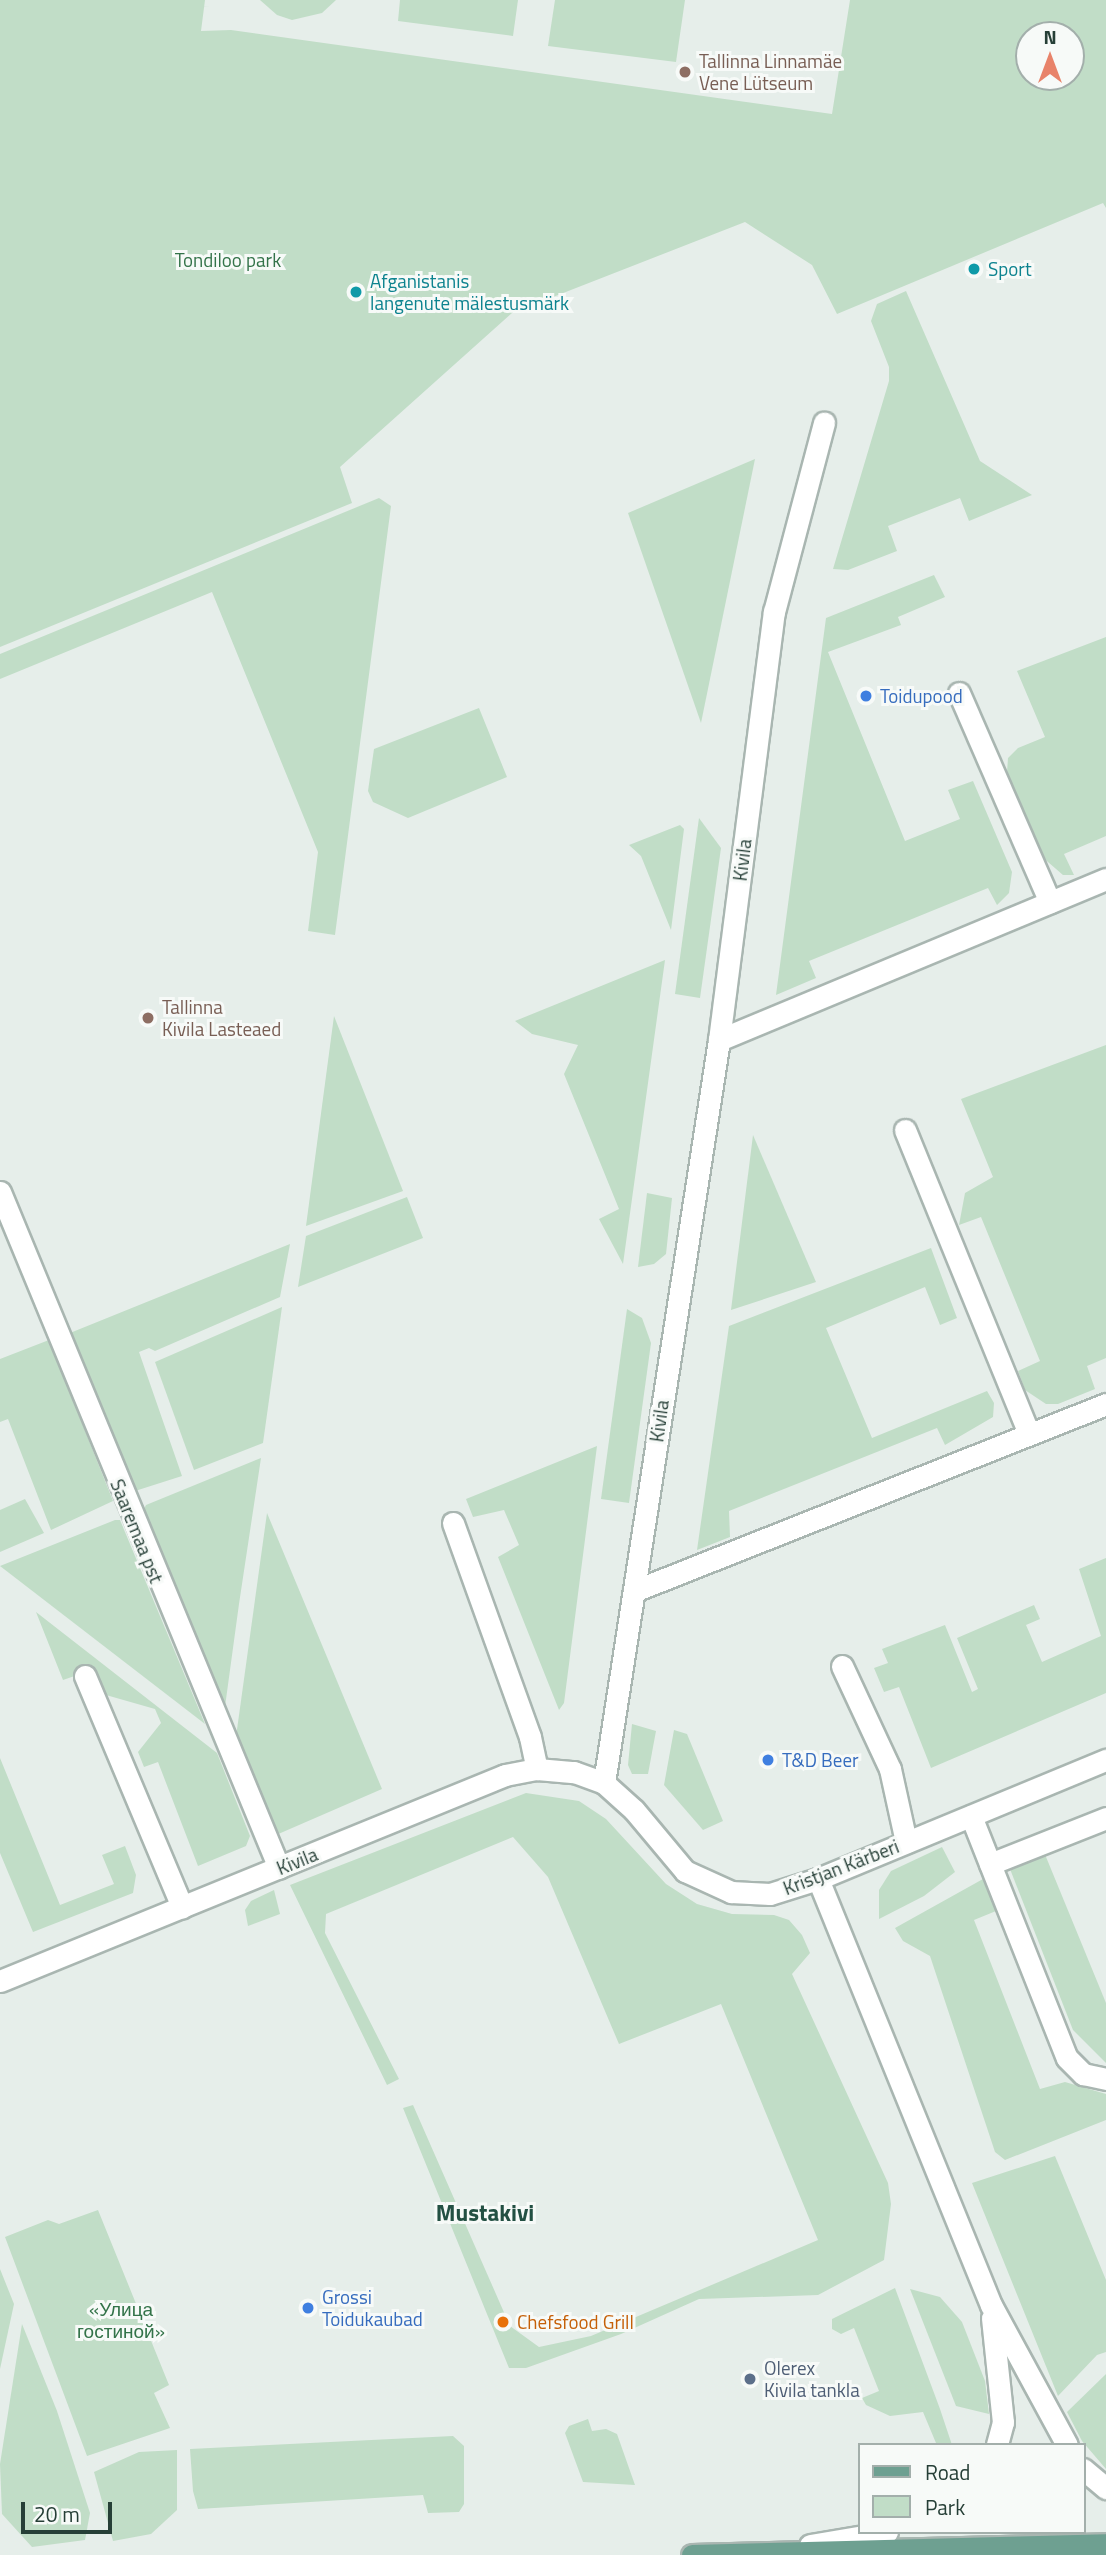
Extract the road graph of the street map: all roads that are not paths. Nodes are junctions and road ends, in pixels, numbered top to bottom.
1 (824, 422) dead end
2 (958, 693) dead end
3 (1106, 879) edge
4 (1050, 902) junction
5 (719, 1040) junction
6 (905, 1130) dead end
7 (0, 1192) edge
8 (1106, 1404) edge
9 (1029, 1434) junction
10 (453, 1523) dead end
11 (634, 1591) junction
12 (842, 1666) dead end
13 (85, 1676) dead end
14 (1106, 1760) edge
15 (537, 1769) junction
16 (604, 1783) junction
17 (971, 1816) junction
18 (1106, 1818) edge
19 (906, 1842) junction
20 (990, 1864) junction
21 (279, 1868) junction
22 (818, 1879) junction
23 (182, 1907) junction
24 (0, 1981) edge
25 (1106, 2079) edge
26 (990, 2305) junction
27 (998, 2443) edge
28 (1066, 2443) edge
29 (1085, 2471) edge
30 (1106, 2488) edge
31 (875, 2534) edge
32 (1106, 2544) edge
33 (769, 2552) junction
34 (692, 2555) edge

1 - 5 street, Kivila
2 - 4 street
3 - 4 street
4 - 5 street
5 - 11 street, Kivila
6 - 9 street
7 - 21 street, Saaremaa pst
8 - 9 street
9 - 11 street
10 - 15 street
11 - 16 street, Kivila
12 - 19 street
13 - 23 street
14 - 17 street, Kristjan Kärberi
15 - 16 street, Kivila
15 - 21 street, Kivila
16 - 22 street, Kristjan Kärberi
17 - 19 street, Kristjan Kärberi
17 - 20 street
18 - 20 street
19 - 22 street, Kristjan Kärberi
20 - 25 street
21 - 23 street, Kivila
22 - 26 street
23 - 24 street, Kivila
26 - 27 street
26 - 28 street
29 - 30 street
31 - 33 street
32 - 33 main road
33 - 34 main road

